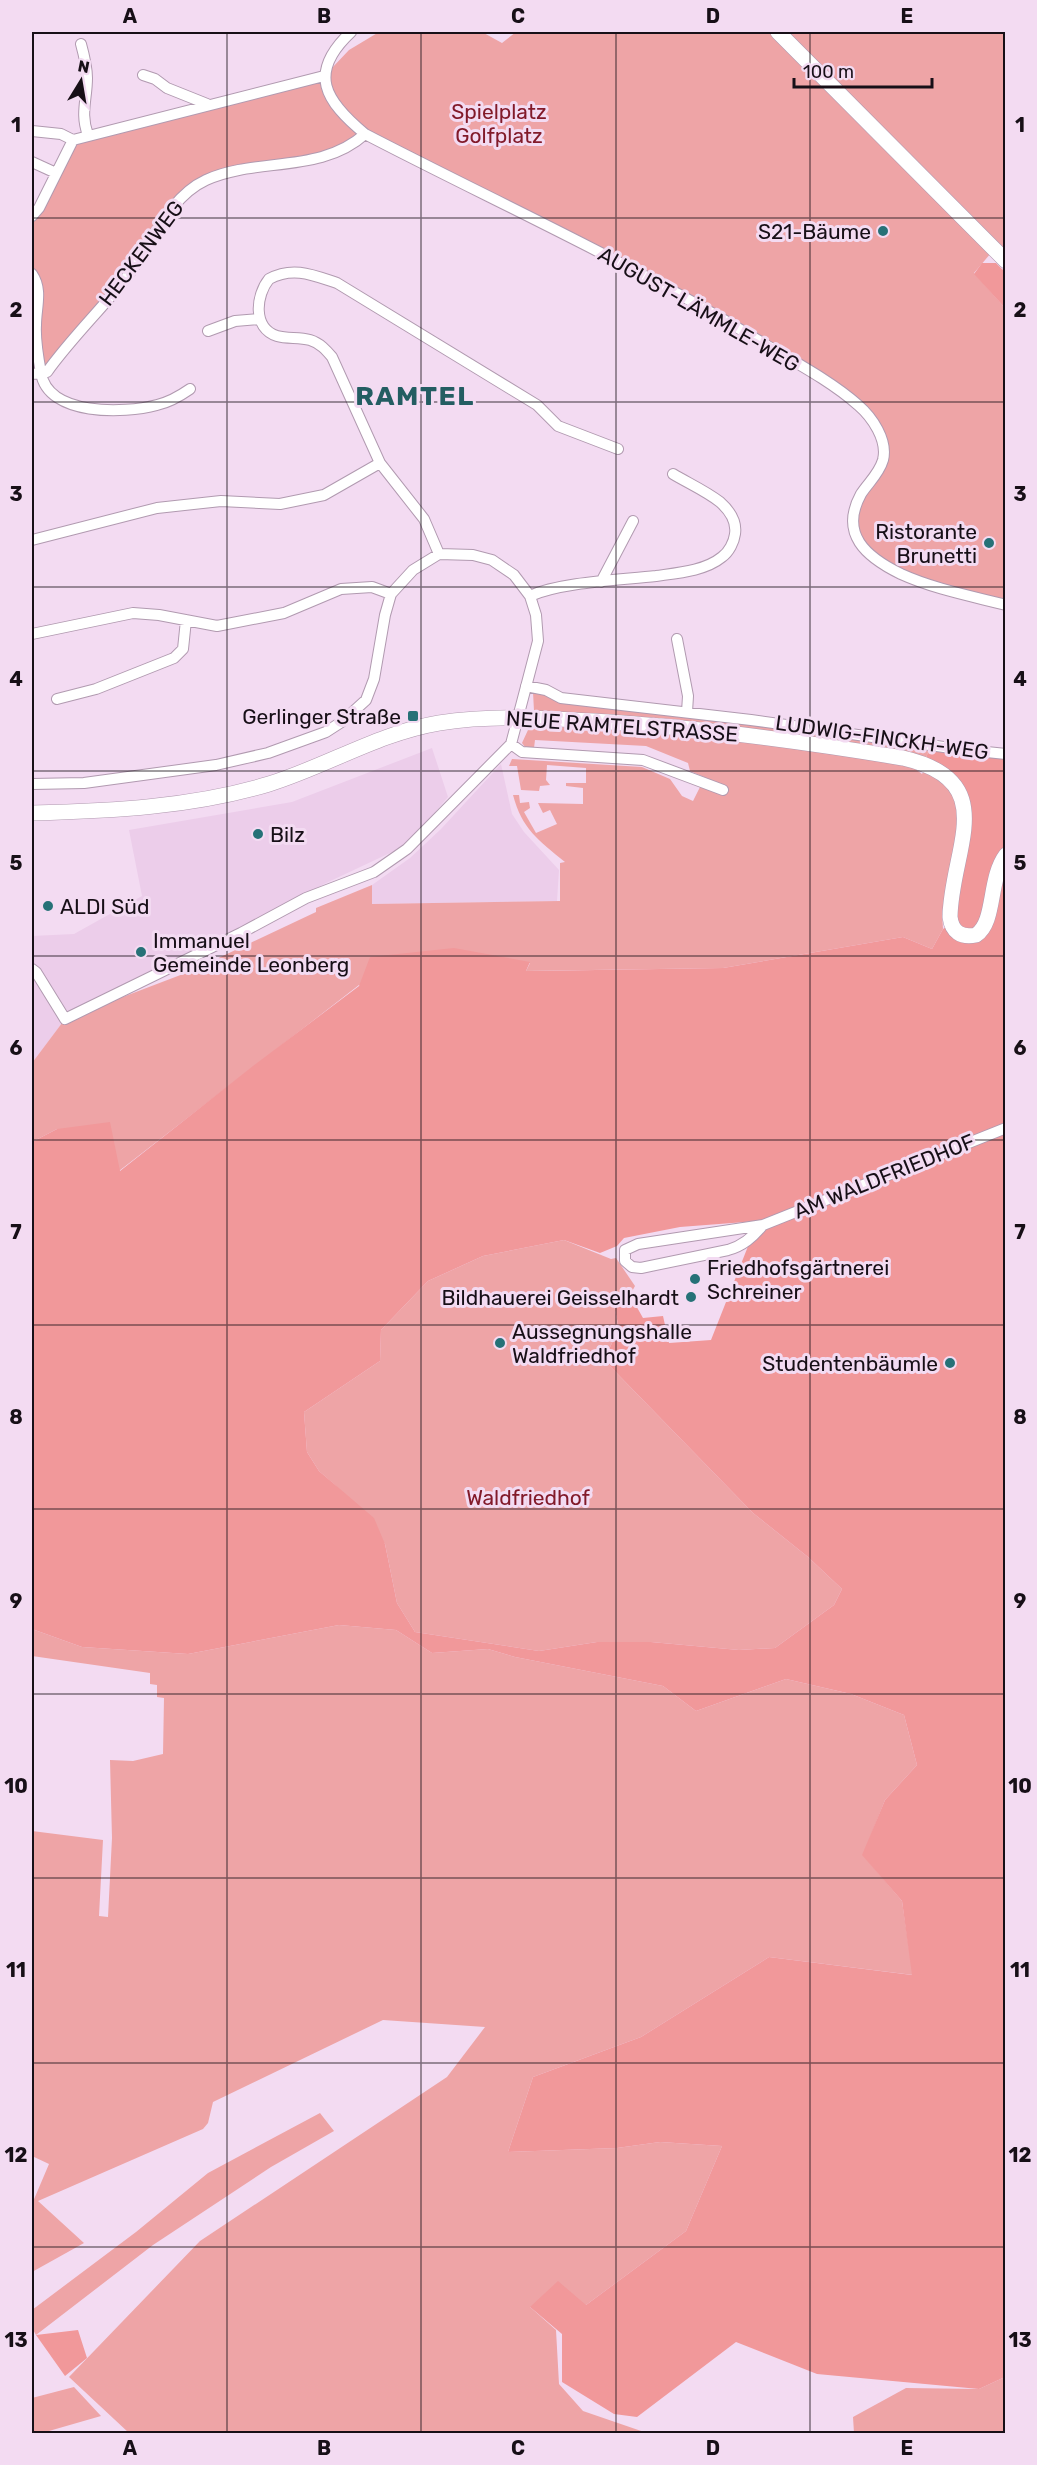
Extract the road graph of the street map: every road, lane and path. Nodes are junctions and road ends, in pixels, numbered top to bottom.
1 (351, 32) edge
2 (778, 32) edge
3 (81, 44) dead end
4 (143, 75) dead end
5 (324, 76) junction
6 (207, 104) junction
7 (32, 131) edge
8 (365, 134) junction
9 (88, 135) junction
10 (73, 140) junction
11 (32, 162) edge
12 (56, 173) junction
13 (32, 216) edge
14 (1005, 261) edge
15 (32, 274) edge
16 (260, 319) junction
17 (208, 331) dead end
18 (36, 373) edge
19 (190, 389) dead end
20 (618, 449) dead end
21 (380, 463) junction
22 (673, 474) dead end
23 (633, 521) dead end
24 (32, 540) edge
25 (440, 554) junction
26 (602, 582) junction
27 (392, 594) junction
28 (530, 596) junction
29 (1005, 605) edge
30 (186, 620) junction
31 (32, 634) edge
32 (677, 639) dead end
33 (526, 686) junction
34 (57, 699) dead end
35 (687, 712) junction
36 (516, 717) junction
37 (511, 744) junction
38 (1005, 754) edge
39 (32, 784) edge
40 (723, 790) dead end
41 (32, 813) edge
42 (1005, 855) edge
43 (32, 969) edge
44 (1005, 1128) edge
45 (763, 1225) junction

1 - 5 street
2 - 14 main road
3 - 9 street
4 - 6 street
5 - 6 street
5 - 8 street, AUGUST-LÄMMLE-WEG
6 - 9 street
7 - 10 street
8 - 18 street, HECKENWEG
8 - 29 street, AUGUST-LÄMMLE-WEG
9 - 10 street
10 - 12 street
11 - 12 street
12 - 13 street
15 - 18 street
16 - 17 street
16 - 20 street
16 - 21 street
18 - 19 street
21 - 24 street
21 - 25 street
22 - 26 street
23 - 26 street
25 - 27 street
25 - 28 street
26 - 28 street
27 - 30 street
27 - 39 street
28 - 33 street
30 - 31 street
30 - 34 street
32 - 35 street
33 - 35 street, LUDWIG-FINCKH-WEG
33 - 36 street
35 - 38 street, LUDWIG-FINCKH-WEG
36 - 37 street
36 - 41 main road, NEUE RAMTELSTRASSE
36 - 42 main road, NEUE RAMTELSTRASSE
37 - 40 street
37 - 43 street
44 - 45 street, AM WALDFRIEDHOF
45 - 45 street, AM WALDFRIEDHOF

